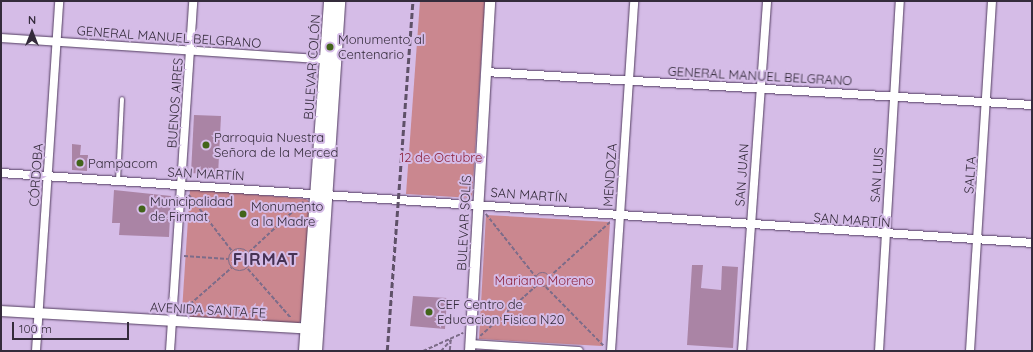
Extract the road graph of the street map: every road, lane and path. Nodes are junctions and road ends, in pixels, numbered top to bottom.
1 (59, 1) edge
2 (193, 1) edge
3 (330, 1) edge
4 (339, 1) edge
5 (490, 1) edge
6 (634, 1) edge
7 (767, 1) edge
8 (900, 1) edge
9 (992, 1) edge
10 (1, 38) edge
11 (57, 42) junction
12 (190, 51) junction
13 (331, 60) junction
14 (486, 72) junction
15 (629, 80) junction
16 (761, 88) junction
17 (894, 96) junction
18 (122, 99) dead end
19 (987, 102) junction
20 (1032, 105) edge
21 (1, 173) edge
22 (48, 176) junction
23 (118, 181) junction
24 (181, 185) junction
25 (322, 193) junction
26 (478, 204) junction
27 (620, 213) junction
28 (750, 225) junction
29 (884, 234) junction
30 (977, 240) junction
31 (1032, 244) edge
32 (232, 251) junction
33 (249, 252) junction
34 (177, 255) junction
35 (228, 259) junction
36 (231, 268) junction
37 (248, 269) junction
38 (536, 277) junction
39 (549, 277) junction
40 (537, 285) junction
41 (546, 287) junction
42 (1, 311) edge
43 (38, 313) junction
44 (292, 319) dead end
45 (172, 321) junction
46 (471, 328) junction
47 (312, 329) junction
48 (451, 340) junction
49 (470, 348) edge
50 (36, 351) edge
51 (170, 351) edge
52 (305, 351) edge
53 (316, 351) edge
54 (423, 351) edge
55 (441, 351) edge
56 (450, 351) edge
57 (579, 351) edge
58 (610, 351) edge
59 (742, 351) edge
60 (879, 351) edge
61 (970, 351) edge

1 - 11 street, CÓRDOBA
2 - 12 street, BUENOS AIRES
3 - 13 main road, BULEVAR COLÓN
4 - 13 main road, BULEVAR COLÓN
5 - 14 street, BULEVAR SOLÍS
6 - 15 street, MENDOZA
7 - 16 street, SAN JUAN
8 - 17 street, SAN LUIS
9 - 19 street, SALTA
10 - 11 street, GENERAL MANUEL BELGRANO
11 - 12 street, GENERAL MANUEL BELGRANO
11 - 22 street, CÓRDOBA
12 - 13 street, GENERAL MANUEL BELGRANO
12 - 24 street, BUENOS AIRES
13 - 25 main road, BULEVAR COLÓN
14 - 15 street, GENERAL MANUEL BELGRANO
14 - 26 street, BULEVAR SOLÍS
15 - 16 street, GENERAL MANUEL BELGRANO
15 - 27 street, MENDOZA
16 - 17 street, GENERAL MANUEL BELGRANO
16 - 28 street, SAN JUAN
17 - 19 street, GENERAL MANUEL BELGRANO
17 - 29 street, SAN LUIS
18 - 23 lane
19 - 20 street, GENERAL MANUEL BELGRANO
19 - 30 street, SALTA
21 - 22 street, SAN MARTÍN
22 - 23 street, SAN MARTÍN
22 - 43 street, CÓRDOBA
23 - 24 street, SAN MARTÍN
24 - 25 street, SAN MARTÍN
24 - 32 path
24 - 34 street, BUENOS AIRES
25 - 26 street, SAN MARTÍN
25 - 33 path
25 - 47 main road, BULEVAR COLÓN
26 - 27 street, SAN MARTÍN
26 - 38 path
26 - 46 street, BULEVAR SOLÍS
27 - 28 street, SAN MARTÍN
27 - 39 path
27 - 58 street, MENDOZA
28 - 29 street, SAN MARTÍN
28 - 59 street, SAN JUAN
29 - 30 street, SAN MARTÍN
29 - 60 street, SAN LUIS
30 - 31 street, SAN MARTÍN
30 - 61 street, SALTA
32 - 33 path
32 - 35 path
33 - 37 path
34 - 35 path
34 - 45 street, BUENOS AIRES
35 - 36 path
36 - 37 path
36 - 45 path
37 - 44 path
38 - 39 path
38 - 40 path
39 - 41 path
40 - 41 path
40 - 49 path
41 - 58 path
42 - 43 street, AVENIDA SANTA FE
43 - 45 street, AVENIDA SANTA FE
43 - 50 street, CÓRDOBA
45 - 47 street, AVENIDA SANTA FE
45 - 51 street, BUENOS AIRES
46 - 48 path
46 - 49 street, BULEVAR SOLÍS
47 - 52 main road, BULEVAR COLÓN
47 - 53 main road, BULEVAR COLÓN
48 - 54 path
48 - 55 path
48 - 56 path
49 - 57 street

